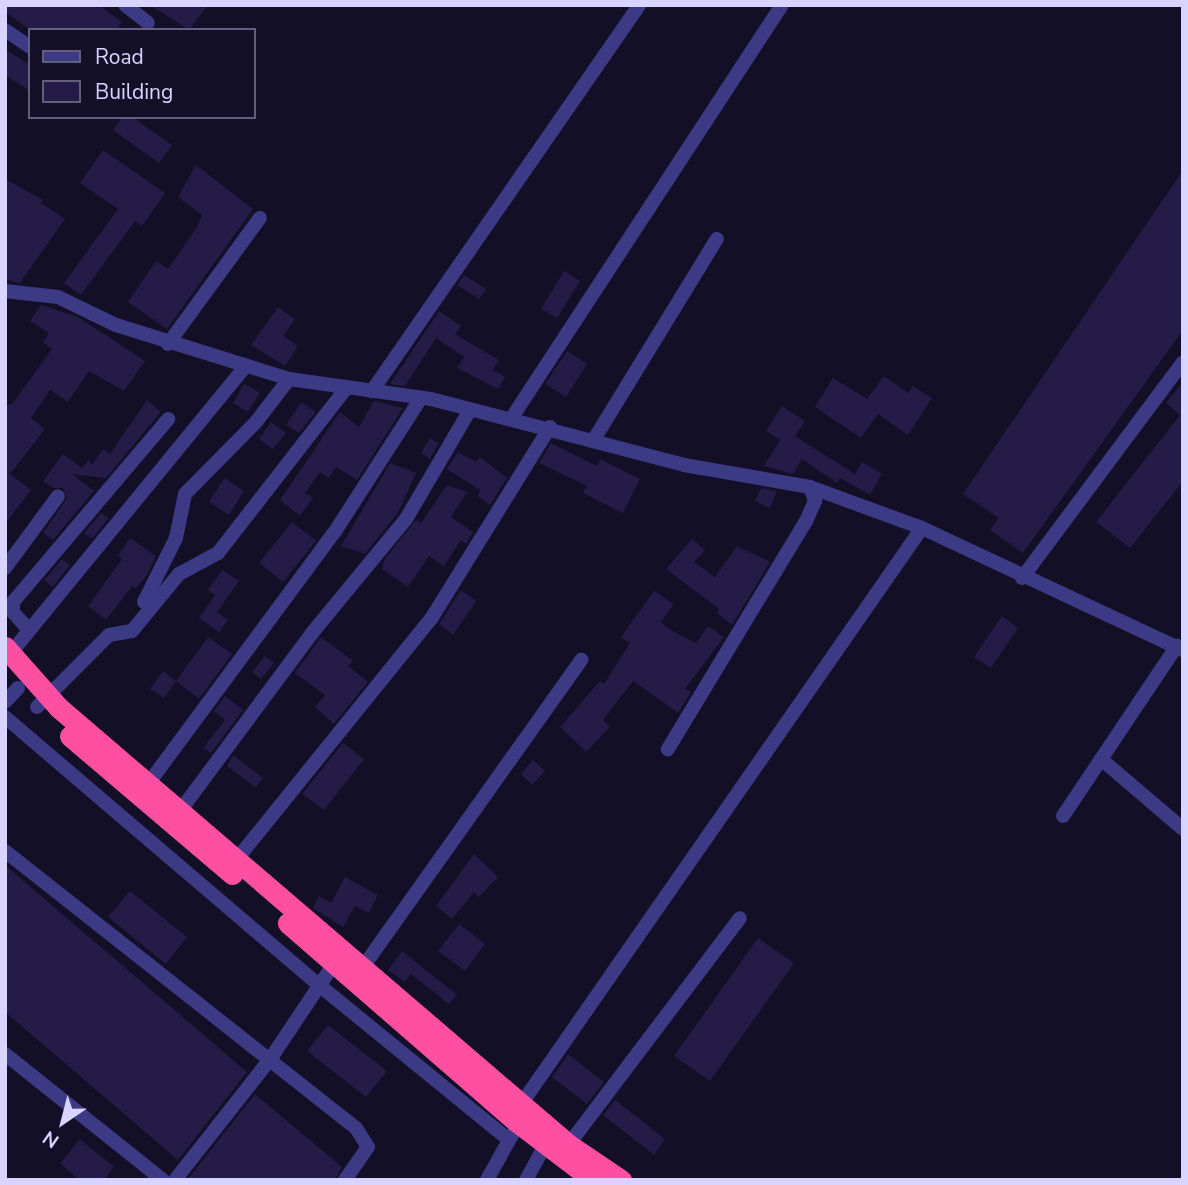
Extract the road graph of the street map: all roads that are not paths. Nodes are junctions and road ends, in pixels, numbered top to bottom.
1 (125, 5) edge
2 (639, 5) edge
3 (782, 5) edge
4 (148, 23) dead end
5 (5, 30) edge
6 (28, 46) edge
7 (260, 218) dead end
8 (716, 239) dead end
9 (5, 291) edge
10 (168, 344) junction
11 (1183, 362) edge
12 (244, 368) junction
13 (289, 379) junction
14 (346, 387) junction
15 (372, 391) junction
16 (421, 398) junction
17 (470, 410) junction
18 (169, 419) dead end
19 (511, 419) junction
20 (550, 427) junction
21 (593, 441) junction
22 (810, 487) junction
23 (58, 496) dead end
24 (922, 528) junction
25 (5, 568) edge
26 (1023, 578) junction
27 (121, 629) junction
28 (29, 630) junction
29 (1180, 648) edge
30 (7, 657) edge
31 (581, 660) dead end
32 (12, 695) edge
33 (42, 702) junction
34 (5, 717) edge
35 (668, 749) dead end
36 (1101, 759) junction
37 (148, 784) junction
38 (180, 811) junction
39 (1063, 816) dead end
40 (1183, 829) edge
41 (5, 852) edge
42 (237, 859) junction
43 (740, 918) dead end
44 (335, 962) junction
45 (363, 967) junction
46 (319, 985) junction
47 (5, 1054) edge
48 (271, 1058) junction
49 (516, 1122) junction
50 (556, 1144) junction
51 (163, 1180) edge
52 (175, 1180) edge
53 (345, 1180) edge
54 (487, 1180) edge
55 (526, 1180) edge
56 (593, 1180) edge
57 (621, 1180) edge

1 - 4 street
2 - 15 street
3 - 19 street
5 - 6 street
7 - 10 street
8 - 21 street
9 - 10 street
10 - 12 street
11 - 26 street
12 - 13 street
12 - 28 street
13 - 14 street
13 - 27 street
14 - 15 street
14 - 27 street
15 - 16 street
16 - 17 street
16 - 37 street
17 - 19 street
17 - 38 street
18 - 28 street
19 - 20 street
20 - 21 street
20 - 42 street
21 - 22 street
22 - 24 street
22 - 35 street
23 - 25 street
24 - 26 street
24 - 49 street
26 - 29 street
27 - 33 street
28 - 30 street
29 - 36 street
30 - 32 highway
30 - 33 highway
31 - 45 street
32 - 33 highway
33 - 37 highway
33 - 44 highway
34 - 46 street
36 - 39 street
36 - 40 street
37 - 38 highway
38 - 42 highway
41 - 48 street
42 - 45 highway
43 - 50 street
44 - 46 street
44 - 49 highway
45 - 49 highway
46 - 48 street
46 - 49 street
47 - 51 street
48 - 52 street
48 - 53 street
49 - 50 highway
49 - 54 street
50 - 55 street
50 - 56 highway
50 - 57 highway

